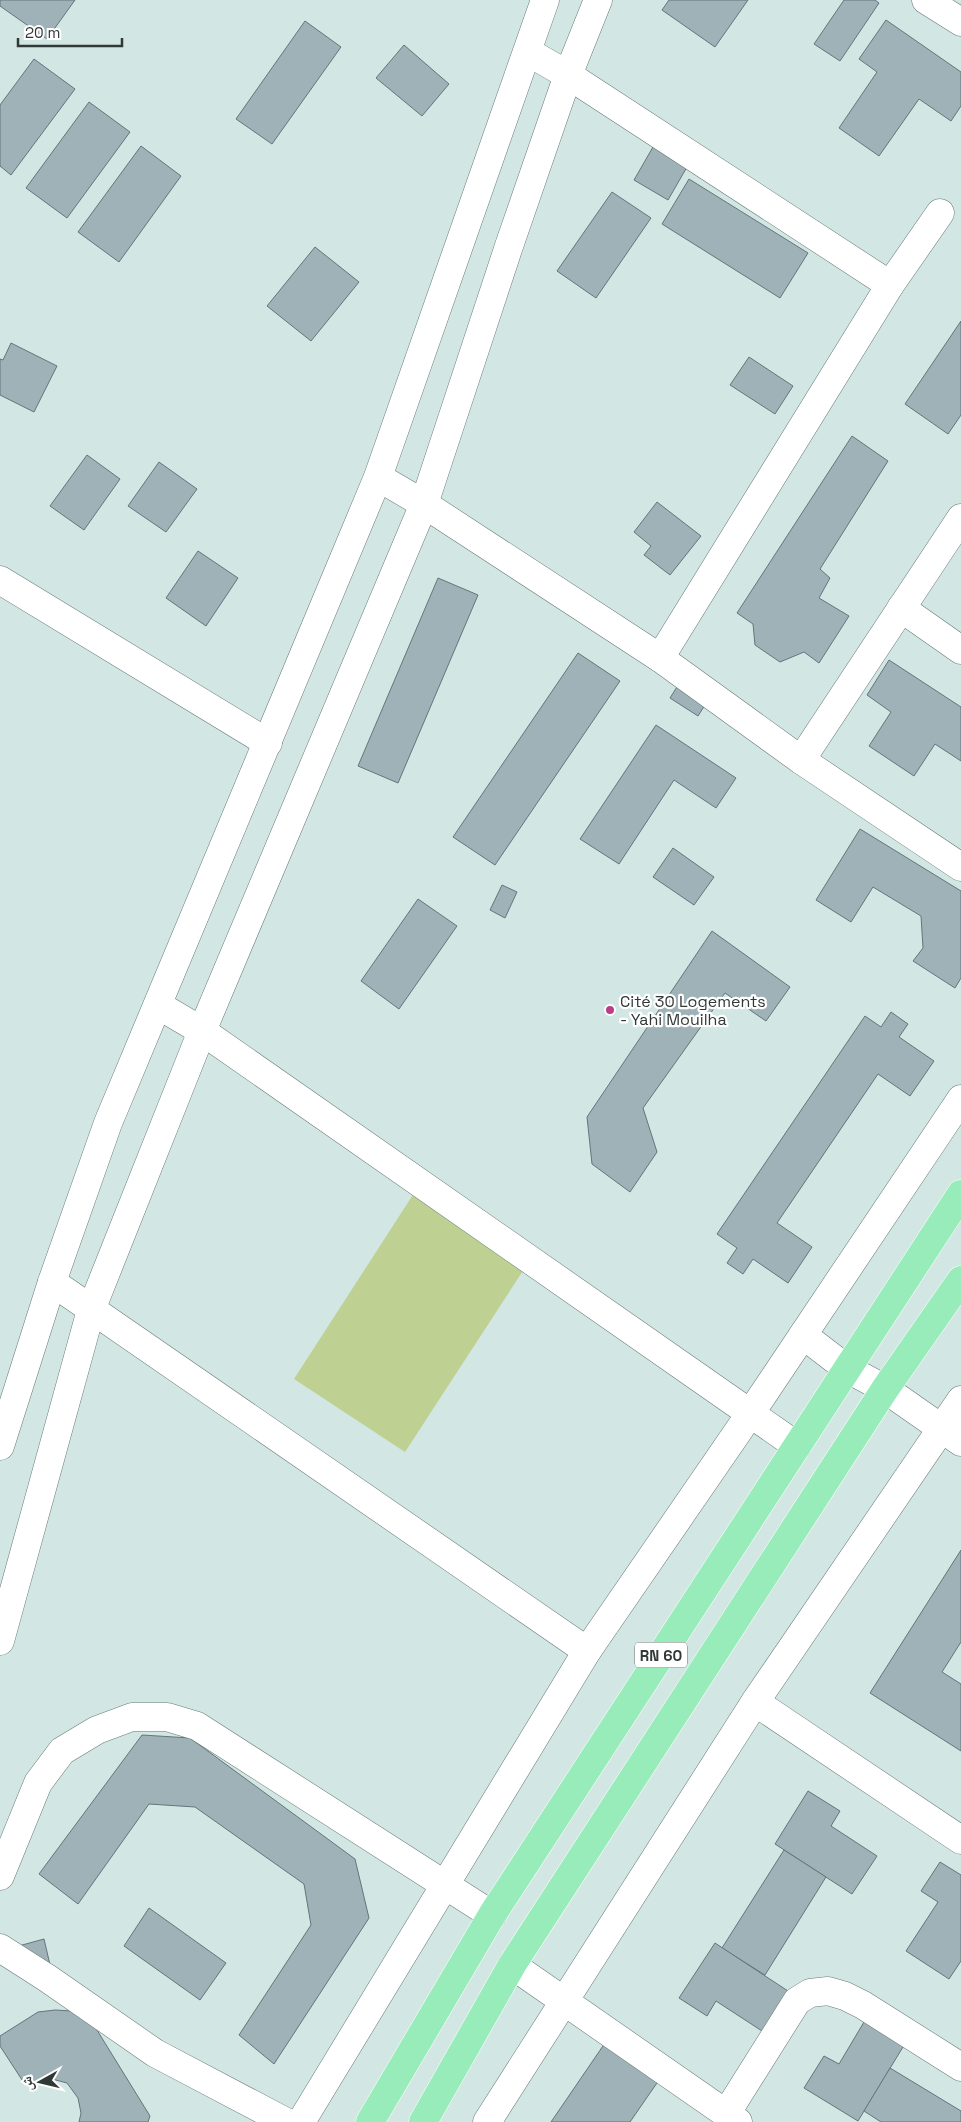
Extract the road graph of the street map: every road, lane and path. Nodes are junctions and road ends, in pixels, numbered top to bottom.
1 (545, 0) edge
2 (598, 0) edge
3 (926, 0) edge
4 (961, 22) edge
5 (528, 52) junction
6 (568, 75) junction
7 (940, 213) dead end
8 (890, 284) junction
9 (378, 477) junction
10 (424, 504) junction
11 (961, 518) edge
12 (0, 580) edge
13 (901, 608) junction
14 (961, 650) edge
15 (660, 658) junction
16 (268, 743) junction
17 (801, 760) junction
18 (961, 867) edge
19 (158, 1005) junction
20 (202, 1031) junction
21 (961, 1099) edge
22 (961, 1194) edge
23 (961, 1280) edge
24 (52, 1282) junction
25 (91, 1310) junction
26 (803, 1335) junction
27 (846, 1368) junction
28 (885, 1388) junction
29 (961, 1400) edge
30 (750, 1414) junction
31 (951, 1435) edge
32 (0, 1446) edge
33 (798, 1446) junction
34 (7, 1591) edge
35 (0, 1641) edge
36 (587, 1651) junction
37 (755, 1702) junction
38 (961, 1840) edge
39 (0, 1876) edge
40 (446, 1884) junction
41 (492, 1915) junction
42 (0, 1948) edge
43 (512, 1965) junction
44 (564, 2003) junction
45 (961, 2067) edge
46 (732, 2118) edge
47 (286, 2122) edge
48 (301, 2122) edge
49 (370, 2122) edge
50 (423, 2122) edge
51 (487, 2122) edge

1 - 5 street
2 - 6 street
3 - 4 street
5 - 6 street
5 - 9 street
6 - 8 street
6 - 10 street
7 - 8 street
8 - 15 street
9 - 10 street
9 - 16 street
10 - 15 street
10 - 20 street
11 - 13 street
12 - 16 street
13 - 14 street
13 - 17 street
15 - 17 street
16 - 19 street
17 - 18 street
19 - 20 street
19 - 24 street
20 - 25 street
20 - 30 street
21 - 26 street
22 - 27 main road, RN 60
23 - 28 main road, RN 60
24 - 25 street
24 - 32 street
25 - 34 street
25 - 36 street
26 - 27 street
26 - 30 street
27 - 28 street
27 - 33 main road, RN 60
28 - 31 street
28 - 43 main road, RN 60
29 - 31 street
30 - 33 street
30 - 36 street
31 - 37 street
33 - 41 main road, RN 60
34 - 35 street
36 - 40 street
37 - 38 street
37 - 44 street
39 - 40 street
40 - 41 street
40 - 48 street
41 - 49 main road, RN 60
42 - 47 street
43 - 44 street
43 - 50 main road, RN 60
44 - 46 street
44 - 51 street
45 - 46 street

